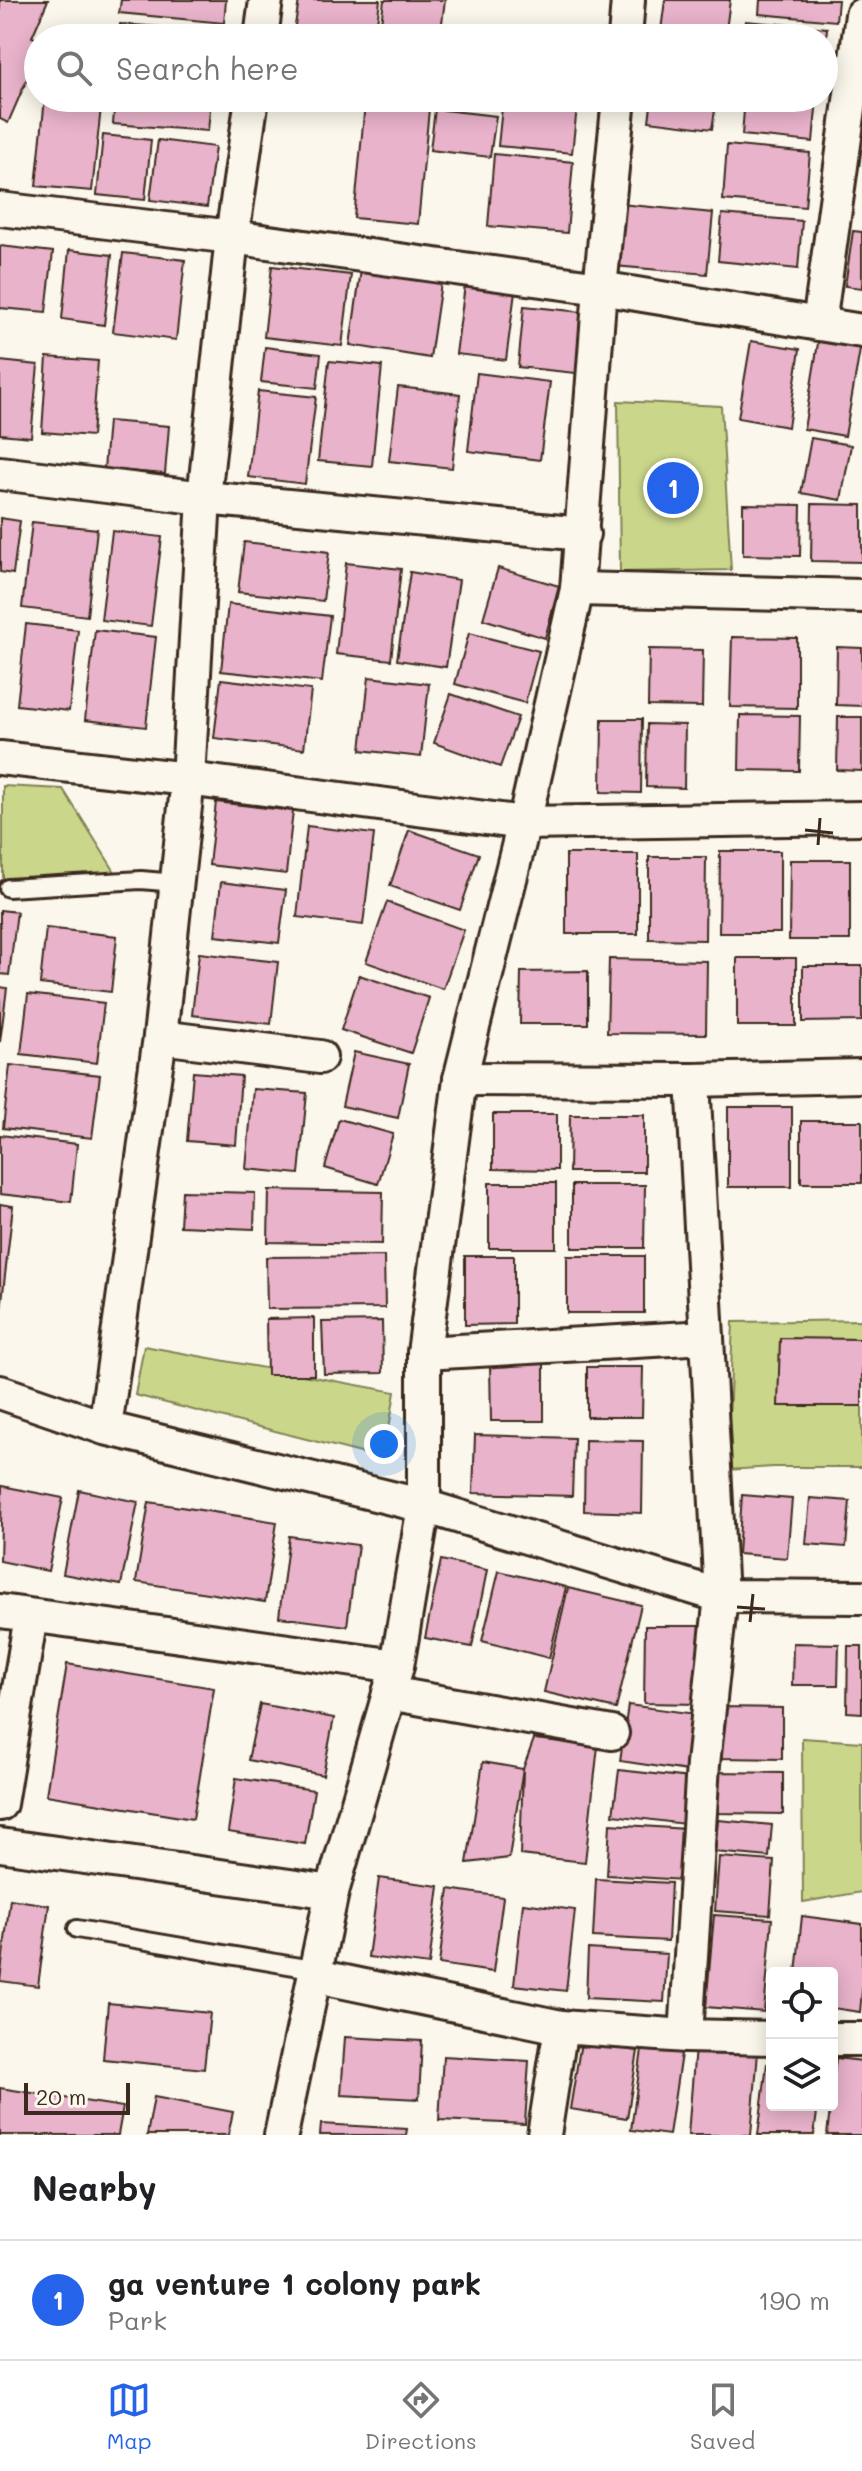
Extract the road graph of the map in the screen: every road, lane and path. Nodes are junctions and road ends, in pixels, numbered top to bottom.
1 (266, 0) edge
2 (628, 0) edge
3 (862, 15) edge
4 (263, 24) edge
5 (626, 24) edge
6 (250, 112) edge
7 (618, 112) edge
8 (0, 209) edge
9 (232, 237) junction
10 (600, 288) junction
11 (819, 324) junction
12 (862, 331) edge
13 (0, 473) edge
14 (204, 498) junction
15 (583, 534) junction
16 (577, 589) junction
17 (862, 596) edge
18 (0, 758) edge
19 (188, 779) junction
20 (862, 818) edge
21 (524, 823) junction
22 (176, 883) junction
23 (8, 888) dead end
24 (160, 1037) junction
25 (320, 1057) dead end
26 (862, 1076) edge
27 (460, 1079) junction
28 (693, 1080) junction
29 (707, 1337) junction
30 (424, 1353) junction
31 (0, 1392) edge
32 (105, 1428) junction
33 (424, 1506) junction
34 (721, 1596) junction
35 (862, 1597) edge
36 (16, 1613) edge
37 (393, 1679) junction
38 (612, 1733) dead end
39 (0, 1804) edge
40 (0, 1845) edge
41 (332, 1892) junction
42 (77, 1929) dead end
43 (317, 1973) junction
44 (561, 2027) junction
45 (686, 2036) junction
46 (766, 2038) edge
47 (838, 2039) edge
48 (862, 2039) edge
49 (281, 2135) edge
50 (544, 2135) edge

1 - 4 street
2 - 5 street
3 - 11 street
6 - 9 street
7 - 10 street
8 - 9 street
9 - 10 street
9 - 14 street
10 - 11 street
10 - 15 street
11 - 12 street
13 - 14 street
14 - 15 street
14 - 19 street
15 - 16 street
16 - 17 street
16 - 21 street
18 - 19 street
19 - 21 street
19 - 22 street
20 - 21 street
21 - 27 street
22 - 23 lane
22 - 24 street
24 - 25 street
24 - 32 street
26 - 28 street
27 - 28 street
27 - 30 street
28 - 29 street
29 - 30 street
29 - 34 street
30 - 33 street
31 - 32 street
32 - 33 street
33 - 34 street
33 - 37 street
34 - 35 street
34 - 45 street
36 - 37 street
36 - 39 street
37 - 38 street
37 - 41 street
40 - 41 street
41 - 43 street
42 - 43 lane
43 - 44 street
43 - 49 street
44 - 45 street
44 - 50 street
45 - 46 street
47 - 48 street

